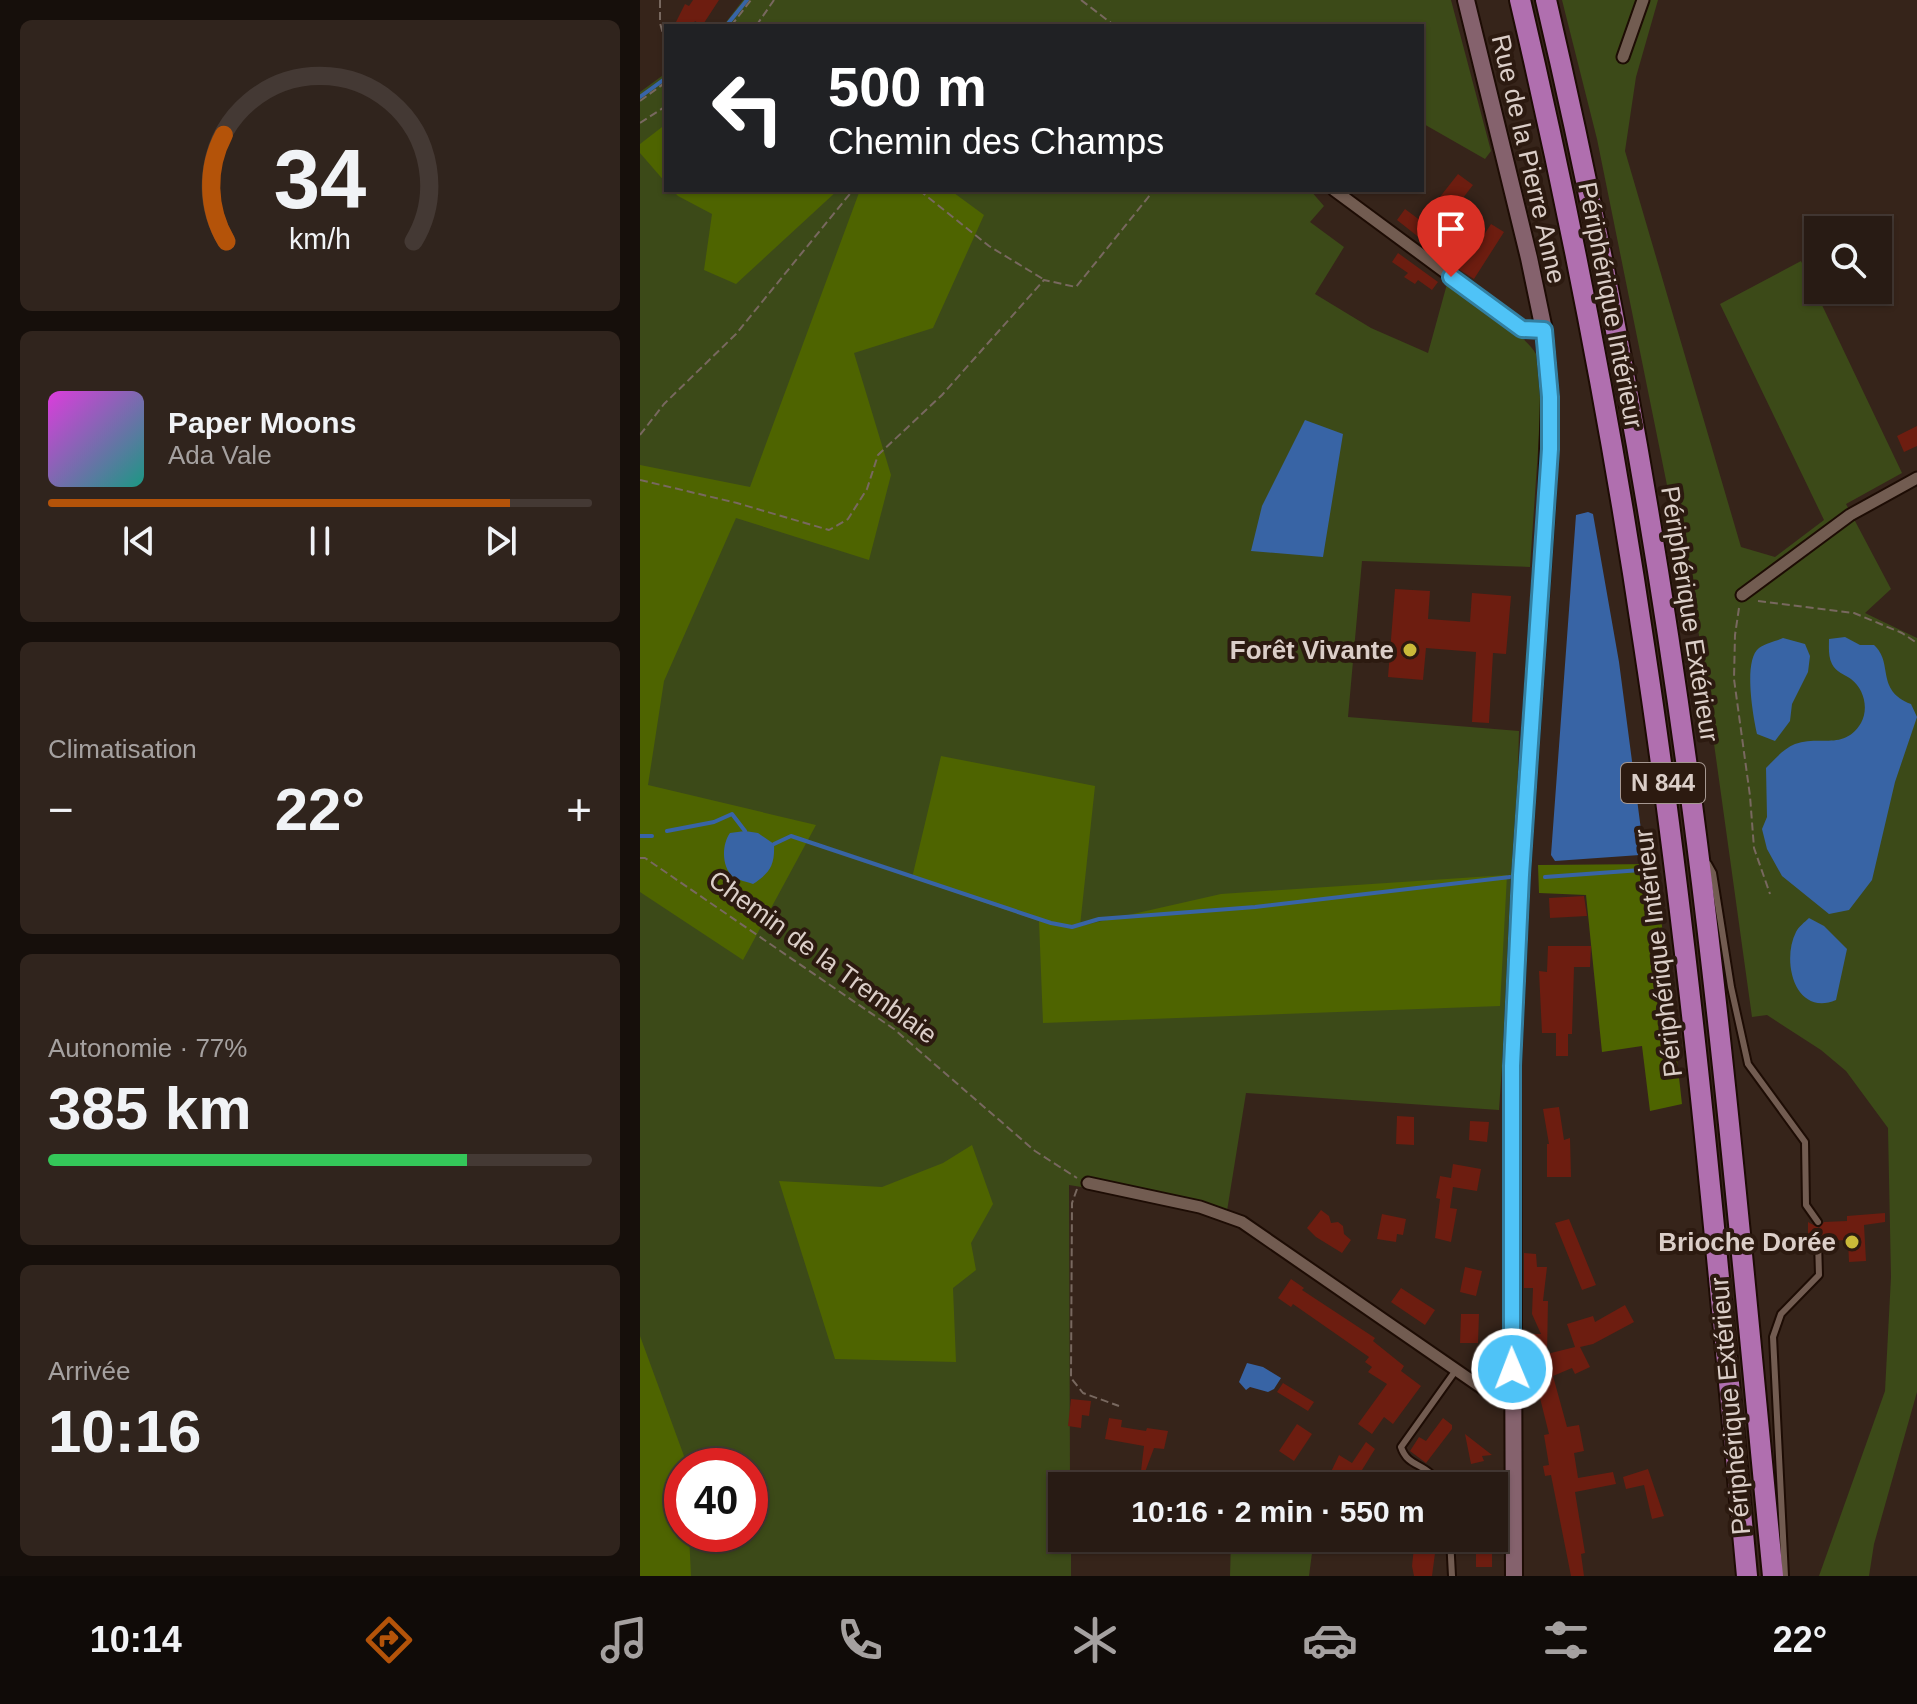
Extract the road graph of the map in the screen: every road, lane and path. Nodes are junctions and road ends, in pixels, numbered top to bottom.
1 (660, 0) edge
2 (751, 0) edge
3 (774, 0) edge
4 (1081, 0) edge
5 (1466, 0) edge
6 (1520, 0) edge
7 (1546, 0) edge
8 (1643, 0) edge
9 (733, 24) edge
10 (757, 24) edge
11 (1112, 24) edge
12 (664, 37) edge
13 (1623, 57) dead end
14 (664, 83) edge
15 (640, 101) edge
16 (664, 107) edge
17 (640, 123) edge
18 (851, 192) edge
19 (922, 192) edge
20 (1152, 192) edge
21 (1337, 192) edge
22 (1044, 280) junction
23 (1544, 330) junction
24 (640, 435) edge
25 (1917, 478) edge
26 (640, 480) edge
27 (1742, 595) junction
28 (1917, 643) edge
29 (1698, 847) junction
30 (640, 858) edge
31 (1770, 894) dead end
32 (1088, 1183) junction
33 (1818, 1222) dead end
34 (1818, 1241) dead end
35 (1456, 1370) junction
36 (1513, 1395) junction
37 (1119, 1406) dead end
38 (1430, 1472) edge
39 (1451, 1552) edge
40 (1452, 1576) edge
41 (1514, 1576) edge
42 (1747, 1576) edge
43 (1773, 1576) edge
44 (1785, 1576) edge

1 - 12 path
2 - 9 path
3 - 10 path
4 - 11 path
5 - 23 street, Rue de la Pierre Anne
6 - 42 highway, Périphérique Intérieur / N 844
7 - 29 highway, Périphérique Extérieur / N 844
8 - 13 street
14 - 15 path
16 - 17 path
18 - 24 path
19 - 22 path
20 - 22 path
21 - 23 street
22 - 26 path
23 - 36 street, Rue de la Pierre Anne
25 - 27 street
27 - 28 path
27 - 31 path
29 - 33 lane
29 - 43 highway, Périphérique Extérieur / N 844
30 - 32 path, Chemin de la Tremblaie
32 - 35 street
32 - 37 path
34 - 44 lane
35 - 36 street
35 - 38 lane
36 - 41 street, Rue de la Pierre Anne
39 - 40 lane

